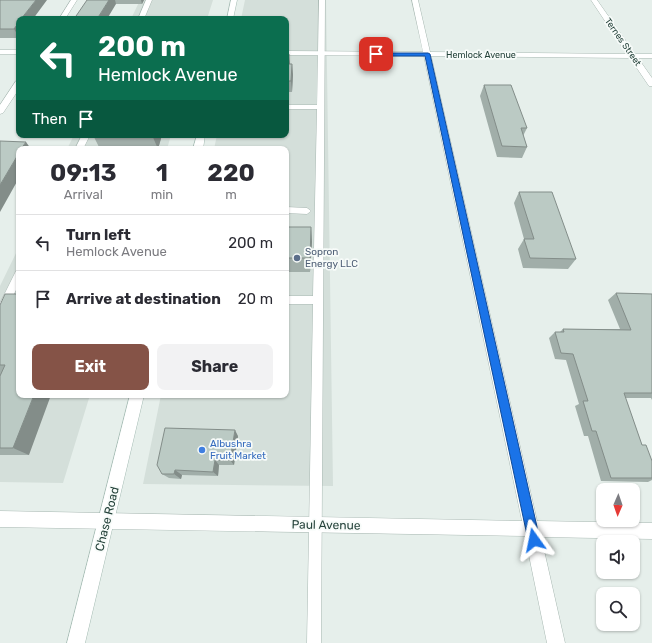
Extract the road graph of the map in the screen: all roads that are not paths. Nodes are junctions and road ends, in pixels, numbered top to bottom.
1 (74, 0) edge
2 (149, 0) edge
3 (234, 0) edge
4 (322, 0) edge
5 (415, 0) edge
6 (594, 0) edge
7 (64, 16) edge
8 (142, 16) edge
9 (231, 16) edge
10 (0, 52) edge
11 (16, 52) edge
12 (289, 53) edge
13 (322, 53) junction
14 (428, 54) junction
15 (632, 56) junction
16 (652, 56) edge
17 (652, 84) edge
18 (16, 87) edge
19 (321, 107) junction
20 (289, 108) edge
21 (0, 111) edge
22 (289, 210) edge
23 (307, 211) dead end
24 (16, 282) edge
25 (289, 300) edge
26 (318, 300) junction
27 (0, 313) edge
28 (136, 398) edge
29 (0, 519) edge
30 (106, 521) junction
31 (316, 524) junction
32 (531, 528) junction
33 (652, 530) edge
34 (76, 643) edge
35 (314, 643) edge
36 (556, 643) edge

1 - 7 street
2 - 8 lane
3 - 9 street
4 - 13 lane
5 - 14 street
6 - 15 street, Ternes Street
10 - 11 street
12 - 13 street, Hemlock Avenue
13 - 14 street, Hemlock Avenue
13 - 19 lane
14 - 15 street, Hemlock Avenue
14 - 32 street
15 - 16 street, Hemlock Avenue
15 - 17 street, Ternes Street
18 - 21 street
19 - 20 lane
19 - 26 lane
22 - 23 lane
24 - 27 lane
25 - 26 lane
26 - 31 lane
28 - 30 street, Chase Road
29 - 30 street, Paul Avenue
30 - 31 street, Paul Avenue
30 - 34 street, Chase Road
31 - 32 street, Paul Avenue
31 - 35 lane
32 - 33 street, Paul Avenue
32 - 36 street

